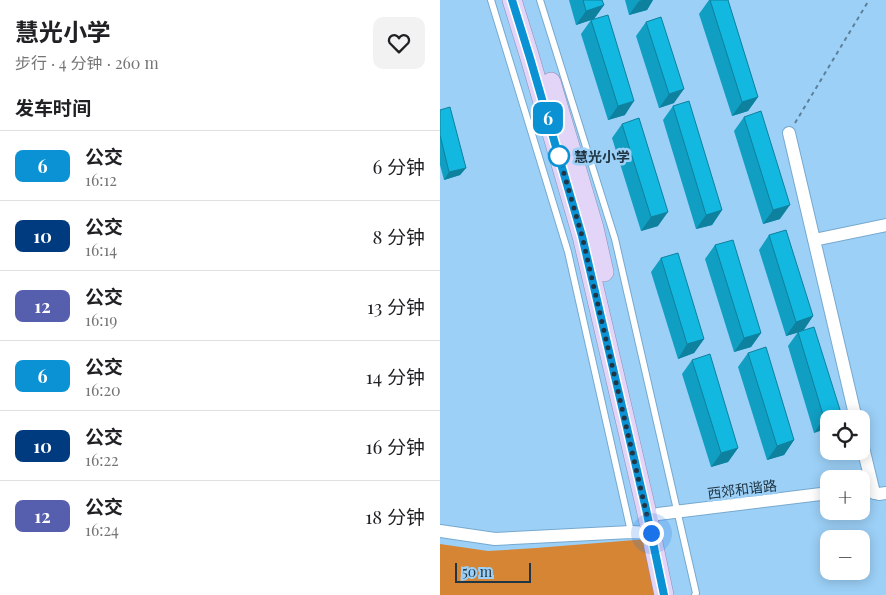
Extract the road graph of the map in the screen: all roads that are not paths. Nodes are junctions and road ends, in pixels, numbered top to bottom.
1 (490, 0) edge
2 (512, 0) edge
3 (525, 0) edge
4 (540, 0) edge
5 (788, 133) road end
6 (886, 225) edge
7 (814, 240) junction
8 (854, 410) edge
9 (868, 460) edge
10 (880, 493) edge
11 (820, 494) edge
12 (658, 514) junction
13 (440, 530) edge
14 (631, 532) junction
15 (651, 533) junction
16 (664, 595) edge
17 (676, 595) edge
18 (695, 595) edge

1 - 14 lane
2 - 15 main road
3 - 12 main road
4 - 18 lane
5 - 7 street
6 - 7 street
7 - 8 street
9 - 10 street
11 - 12 street, 西郊和谐路
12 - 17 main road
13 - 14 street
14 - 15 street
15 - 16 main road

